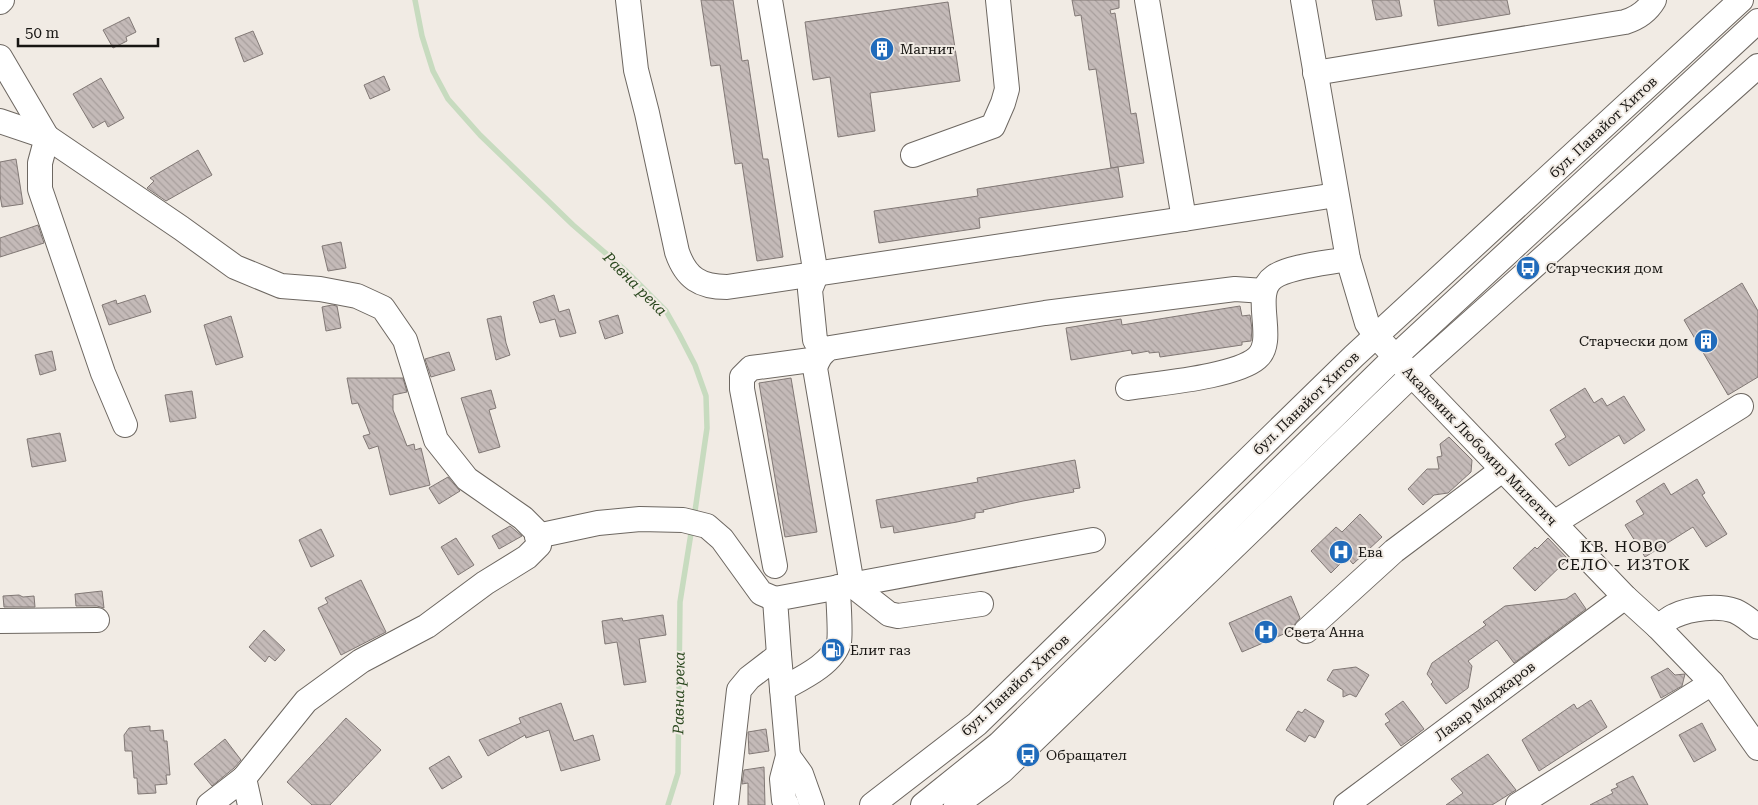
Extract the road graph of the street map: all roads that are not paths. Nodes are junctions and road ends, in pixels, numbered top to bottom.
1 (628, 0) edge
2 (770, 0) edge
3 (998, 0) edge
4 (1147, 0) edge
5 (1303, 0) edge
6 (1654, 0) edge
7 (1741, 0) edge
8 (1758, 22) edge
9 (0, 57) edge
10 (1758, 66) edge
11 (1315, 73) junction
12 (0, 121) edge
13 (46, 137) junction
14 (913, 155) dead end
15 (1336, 195) junction
16 (1184, 220) junction
17 (1348, 260) junction
18 (816, 275) junction
19 (1264, 291) junction
20 (1376, 336) junction
21 (820, 356) junction
22 (1395, 357) junction
23 (1412, 376) junction
24 (1128, 388) dead end
25 (1741, 406) dead end
26 (125, 425) dead end
27 (1502, 470) junction
28 (1554, 523) junction
29 (537, 536) junction
30 (1093, 540) dead end
31 (775, 566) dead end
32 (845, 586) junction
33 (1625, 597) junction
34 (775, 599) junction
35 (981, 604) dead end
36 (97, 620) dead end
37 (0, 621) edge
38 (1758, 626) edge
39 (1658, 627) junction
40 (1306, 631) dead end
41 (779, 655) junction
42 (1712, 683) junction
43 (782, 689) junction
44 (1758, 748) edge
45 (788, 756) junction
46 (244, 778) junction
47 (209, 805) edge
48 (250, 805) edge
49 (726, 805) edge
50 (787, 805) edge
51 (812, 805) edge
52 (872, 805) edge
53 (923, 805) edge
54 (956, 805) edge
55 (1346, 805) edge
56 (1518, 805) edge

1 - 18 street
2 - 18 street
3 - 14 street
4 - 16 street
5 - 11 street, Академик Любомир Милетич
6 - 11 street
7 - 20 street, бул. Панайот Хитов
8 - 22 street, бул. Панайот Хитов
9 - 13 street
10 - 23 street
11 - 15 street, Академик Любомир Милетич
12 - 13 street
13 - 26 street
13 - 29 street
15 - 16 street
15 - 17 street, Академик Любомир Милетич
16 - 18 street
17 - 19 street
17 - 20 street, Академик Любомир Милетич
18 - 21 street
19 - 21 street
19 - 24 street
20 - 22 street, Академик Любомир Милетич
20 - 52 street, бул. Панайот Хитов
21 - 31 street
21 - 32 street
22 - 23 street, Академик Любомир Милетич
22 - 53 street, бул. Панайот Хитов
23 - 27 street, Академик Любомир Милетич
23 - 54 street
25 - 28 street
27 - 28 street, Академик Любомир Милетич
27 - 40 street
28 - 33 street, Академик Любомир Милетич
29 - 34 street
29 - 46 street
30 - 32 street
32 - 34 street
32 - 35 street
32 - 43 street
33 - 39 street, Академик Любомир Милетич
33 - 55 street, Лазар Маджаров
34 - 41 street
36 - 37 street
38 - 39 street
39 - 42 street, Академик Любомир Милетич
41 - 43 street
41 - 49 street
42 - 44 street, Академик Любомир Милетич
42 - 56 street
43 - 45 street
45 - 50 street
45 - 51 street
46 - 47 street
46 - 48 street

